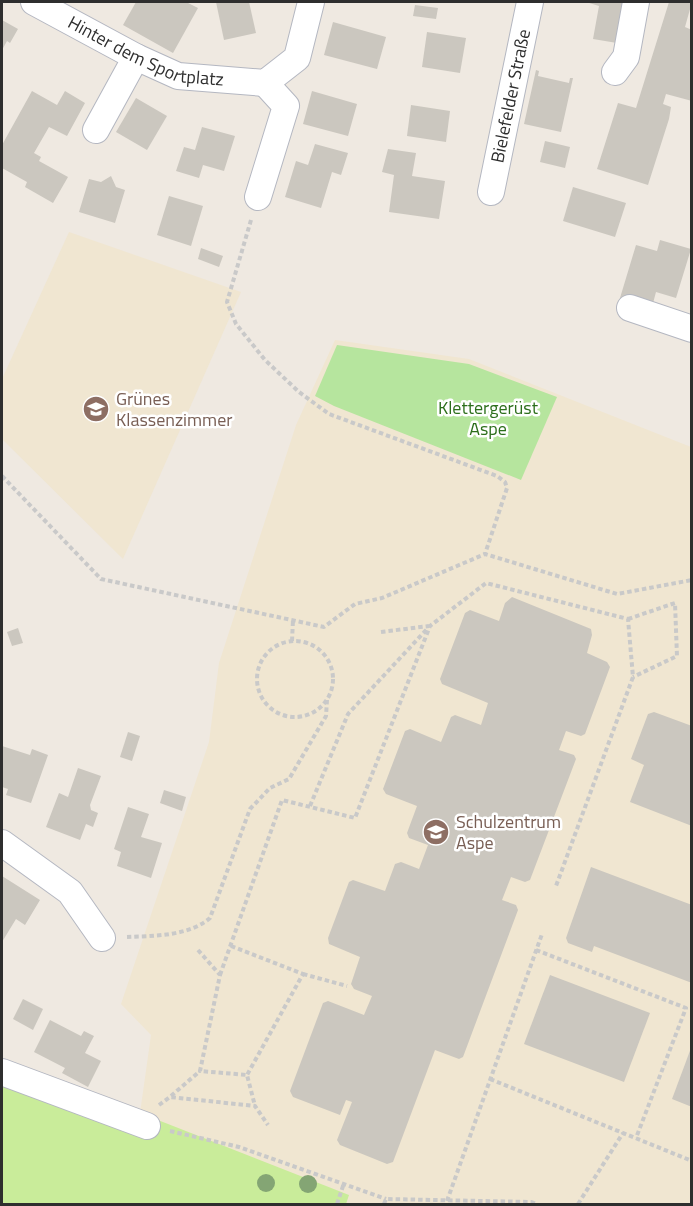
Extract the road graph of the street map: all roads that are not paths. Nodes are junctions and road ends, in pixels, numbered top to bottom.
1 (34, 2) edge
2 (311, 2) edge
3 (530, 2) edge
4 (636, 2) edge
5 (135, 57) junction
6 (615, 72) dead end
7 (266, 83) junction
8 (96, 130) dead end
9 (492, 192) dead end
10 (258, 197) road end
11 (630, 309) dead end
12 (692, 329) edge
13 (2, 843) edge
14 (102, 938) road end
15 (2, 1072) edge
16 (152, 1116) road end

1 - 5 street, Hinter dem Sportplatz
2 - 7 street
3 - 9 street, Bielefelder Straße
4 - 6 street
5 - 7 street, Hinter dem Sportplatz
5 - 8 street
7 - 10 street
11 - 12 street
13 - 14 street
15 - 16 street

